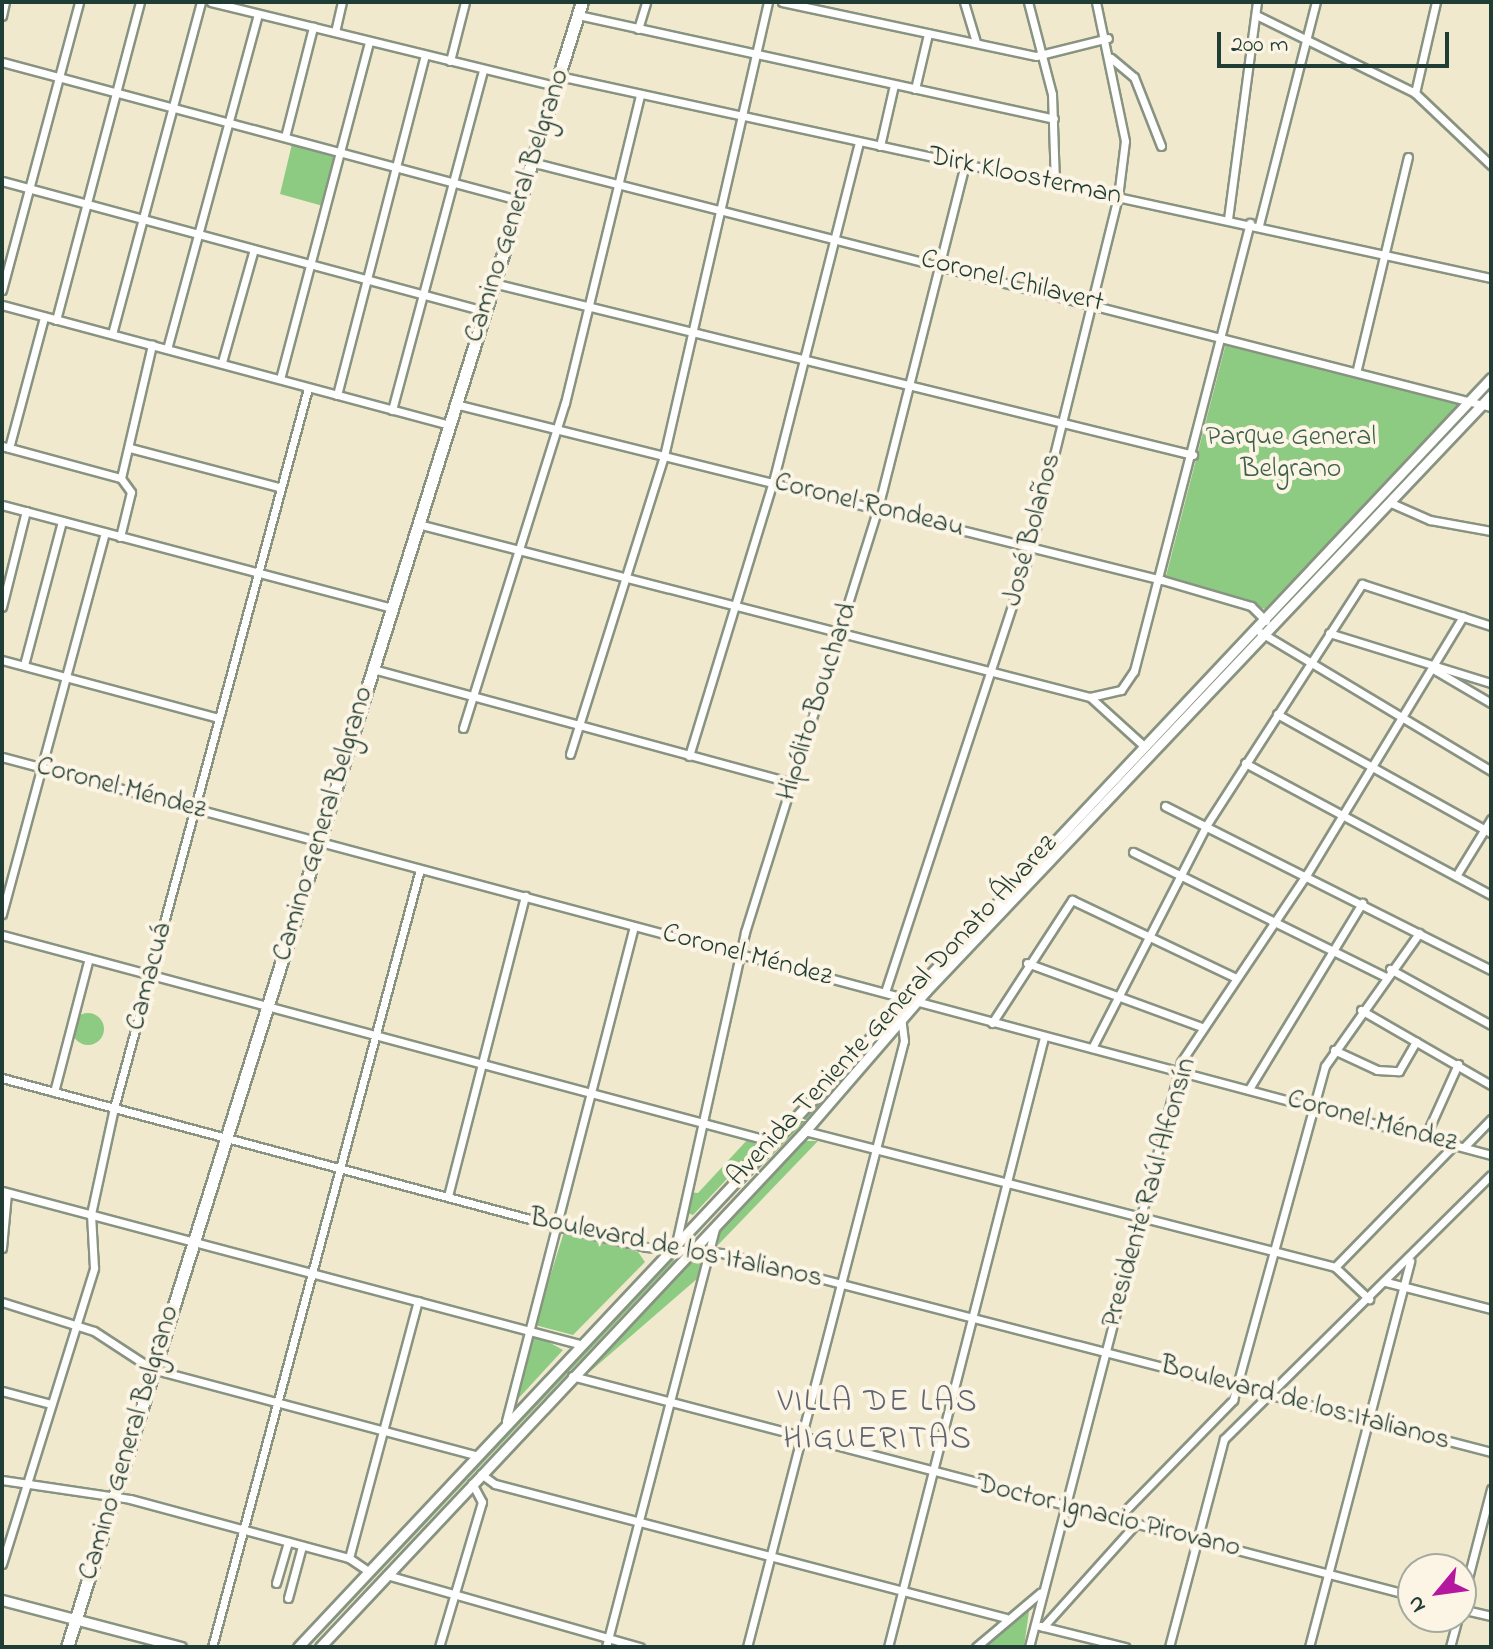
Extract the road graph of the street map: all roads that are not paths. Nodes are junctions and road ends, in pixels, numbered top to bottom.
1 (5, 2) edge
2 (79, 2) edge
3 (140, 2) edge
4 (201, 2) edge
5 (211, 2) edge
6 (342, 2) edge
7 (465, 2) edge
8 (582, 2) edge
9 (646, 2) edge
10 (768, 2) edge
11 (782, 2) edge
12 (964, 2) edge
13 (1028, 2) edge
14 (1096, 2) edge
15 (1257, 2) edge
16 (1316, 2) edge
17 (1436, 2) edge
18 (240, 5) edge
19 (258, 14) junction
20 (578, 15) junction
21 (1256, 15) junction
22 (2, 16) edge
23 (313, 27) junction
24 (638, 29) junction
25 (335, 32) junction
26 (928, 34) junction
27 (1108, 38) junction
28 (1307, 39) junction
29 (369, 42) junction
30 (976, 42) junction
31 (425, 55) junction
32 (757, 55) junction
33 (1042, 56) junction
34 (1111, 58) junction
35 (450, 61) junction
36 (2, 62) edge
37 (483, 70) junction
38 (59, 78) junction
39 (557, 81) junction
40 (894, 85) junction
41 (915, 89) junction
42 (116, 92) junction
43 (1415, 93) junction
44 (640, 95) junction
45 (172, 107) junction
46 (746, 118) junction
47 (1054, 119) junction
48 (228, 121) junction
49 (285, 137) junction
50 (859, 142) junction
51 (880, 146) junction
52 (1161, 146) dead end
53 (342, 153) junction
54 (1408, 157) dead end
55 (531, 162) junction
56 (1490, 163) edge
57 (965, 165) junction
58 (396, 168) junction
59 (2, 181) edge
60 (452, 183) junction
61 (618, 184) junction
62 (1055, 184) junction
63 (30, 189) junction
64 (1118, 197) junction
65 (518, 200) junction
66 (86, 205) junction
67 (724, 210) junction
68 (142, 219) junction
69 (1228, 219) junction
70 (1250, 223) junction
71 (1259, 225) junction
72 (198, 234) junction
73 (835, 238) junction
74 (254, 249) junction
75 (1384, 252) junction
76 (939, 264) junction
77 (311, 265) junction
78 (1491, 278) edge
79 (368, 280) junction
80 (493, 283) junction
81 (2, 290) edge
82 (423, 294) junction
83 (1092, 302) junction
84 (2, 305) edge
85 (587, 306) junction
86 (484, 311) junction
87 (44, 317) junction
88 (56, 320) junction
89 (695, 332) junction
90 (112, 334) junction
91 (1224, 334) junction
92 (152, 345) junction
93 (167, 349) junction
94 (803, 360) junction
95 (222, 362) junction
96 (1357, 369) junction
97 (1491, 378) edge
98 (280, 379) junction
99 (909, 385) junction
100 (308, 388) junction
101 (337, 395) junction
102 (1491, 395) edge
103 (1471, 401) junction
104 (455, 404) junction
105 (1487, 406) edge
106 (392, 410) junction
107 (1061, 424) junction
108 (449, 425) junction
109 (557, 428) junction
110 (5, 447) edge
111 (130, 448) junction
112 (1193, 455) junction
113 (664, 456) junction
114 (121, 478) junction
115 (773, 482) junction
116 (279, 487) junction
117 (1391, 503) junction
118 (2, 505) edge
119 (878, 508) junction
120 (26, 511) junction
121 (62, 521) junction
122 (418, 524) junction
123 (1491, 531) edge
124 (105, 533) junction
125 (120, 537) junction
126 (1031, 548) junction
127 (520, 549) junction
128 (257, 573) junction
129 (626, 575) junction
130 (1162, 580) junction
131 (735, 602) junction
132 (2, 607) edge
133 (392, 608) junction
134 (1463, 616) junction
135 (1264, 619) junction
136 (1491, 626) edge
137 (1256, 627) junction
138 (1272, 629) junction
139 (840, 630) junction
140 (1329, 633) junction
141 (1264, 638) junction
142 (2, 660) edge
143 (24, 665) junction
144 (1307, 665) junction
145 (1435, 667) junction
146 (373, 669) junction
147 (993, 669) junction
148 (66, 677) junction
149 (1491, 683) edge
150 (474, 697) junction
151 (1090, 697) junction
152 (1491, 703) edge
153 (1277, 714) junction
154 (218, 718) junction
155 (1403, 718) junction
156 (579, 726) junction
157 (463, 728) dead end
158 (1144, 746) junction
159 (570, 754) dead end
160 (689, 756) junction
161 (2, 757) edge
162 (1245, 763) junction
163 (1372, 765) junction
164 (40, 767) junction
165 (1491, 771) edge
166 (792, 783) junction
167 (1165, 806) dead end
168 (195, 809) junction
169 (1338, 815) junction
170 (1491, 819) edge
171 (1206, 826) junction
172 (1488, 831) edge
173 (320, 842) junction
174 (1133, 852) dead end
175 (420, 869) junction
176 (1179, 874) junction
177 (1307, 874) junction
178 (1456, 876) junction
179 (1491, 895) edge
180 (525, 896) junction
181 (1362, 903) junction
182 (2, 914) edge
183 (1276, 920) junction
184 (634, 926) junction
185 (1419, 933) junction
186 (1146, 934) junction
187 (2, 935) edge
188 (1335, 950) junction
189 (740, 953) junction
190 (89, 958) junction
191 (1027, 963) junction
192 (1491, 970) edge
193 (1387, 972) junction
194 (151, 974) junction
195 (1236, 978) junction
196 (885, 992) junction
197 (1116, 994) junction
198 (899, 1000) junction
199 (267, 1004) junction
200 (914, 1005) junction
201 (1361, 1010) junction
202 (901, 1018) junction
203 (992, 1023) junction
204 (1491, 1025) edge
205 (1202, 1027) junction
206 (375, 1034) junction
207 (1044, 1037) junction
208 (1416, 1041) junction
209 (1092, 1048) junction
210 (1334, 1050) junction
211 (482, 1062) junction
212 (1458, 1064) junction
213 (1178, 1070) junction
214 (2, 1078) edge
215 (1491, 1085) edge
216 (1249, 1089) junction
217 (590, 1090) junction
218 (54, 1092) junction
219 (1309, 1104) junction
220 (114, 1108) junction
221 (700, 1119) junction
222 (1491, 1119) edge
223 (805, 1131) junction
224 (1426, 1135) junction
225 (226, 1137) junction
226 (770, 1141) junction
227 (1459, 1146) junction
228 (877, 1149) junction
229 (1491, 1155) edge
230 (340, 1168) junction
231 (1491, 1175) edge
232 (1008, 1182) junction
233 (5, 1192) edge
234 (448, 1196) junction
235 (91, 1214) junction
236 (1140, 1217) junction
237 (556, 1226) junction
238 (715, 1226) junction
239 (677, 1239) junction
240 (193, 1242) junction
241 (2, 1248) edge
242 (668, 1249) junction
243 (692, 1250) junction
244 (709, 1250) junction
245 (1271, 1251) junction
246 (1410, 1258) junction
247 (1338, 1266) junction
248 (312, 1273) junction
249 (1386, 1282) junction
250 (841, 1284) junction
251 (1404, 1287) junction
252 (1369, 1299) junction
253 (418, 1301) junction
254 (2, 1302) edge
255 (1491, 1309) edge
256 (972, 1317) junction
257 (78, 1323) junction
258 (527, 1330) junction
259 (579, 1344) junction
260 (1106, 1352) junction
261 (152, 1369) junction
262 (572, 1376) junction
263 (1236, 1387) junction
264 (2, 1391) edge
265 (1270, 1396) junction
266 (277, 1401) junction
267 (51, 1404) junction
268 (670, 1404) junction
269 (506, 1421) junction
270 (1368, 1421) junction
271 (383, 1429) junction
272 (801, 1439) junction
273 (1491, 1452) edge
274 (475, 1455) junction
275 (932, 1472) junction
276 (481, 1474) junction
277 (2, 1480) edge
278 (490, 1482) junction
279 (472, 1483) junction
280 (26, 1486) junction
281 (1491, 1489) edge
282 (482, 1493) junction
283 (114, 1496) junction
284 (1065, 1507) junction
285 (1116, 1520) junction
286 (640, 1521) junction
287 (1135, 1525) junction
288 (242, 1530) junction
289 (1196, 1539) junction
290 (288, 1542) junction
291 (302, 1546) junction
292 (1475, 1553) edge
293 (771, 1556) junction
294 (349, 1558) junction
295 (2, 1564) edge
296 (367, 1570) junction
297 (1329, 1574) junction
298 (387, 1575) junction
299 (276, 1583) dead end
300 (902, 1590) junction
301 (1397, 1592) edge
302 (1040, 1593) junction
303 (455, 1597) junction
304 (288, 1598) dead end
305 (2, 1600) edge
306 (76, 1618) junction
307 (1006, 1618) junction
308 (1034, 1625) junction
309 (1043, 1627) junction
310 (607, 1643) edge
311 (67, 1647) edge
312 (181, 1647) edge
313 (212, 1647) edge
314 (298, 1647) edge
315 (320, 1647) edge
316 (439, 1647) edge
317 (640, 1647) edge
318 (747, 1647) edge
319 (888, 1647) edge
320 (976, 1647) edge
321 (1029, 1647) edge
322 (1125, 1647) edge
323 (1169, 1647) edge
324 (1309, 1647) edge

1 - 22 street
2 - 38 street
3 - 42 street
4 - 45 street
5 - 18 street, Dirk Kloosterman
6 - 25 street
7 - 35 street
8 - 20 main road, Camino General Belgrano
9 - 24 street
10 - 32 street
11 - 26 street
12 - 30 street
13 - 33 street
14 - 27 street, José Bolaños
15 - 21 street
16 - 28 street
17 - 43 street
18 - 19 street, Dirk Kloosterman
19 - 23 street, Dirk Kloosterman
19 - 48 street
20 - 24 street
20 - 39 main road, Camino General Belgrano
21 - 28 street
21 - 69 street
23 - 25 street, Dirk Kloosterman
23 - 49 street
24 - 32 street
25 - 29 street, Dirk Kloosterman
26 - 30 street
26 - 41 street
27 - 33 street
27 - 34 street, José Bolaños
28 - 43 street
28 - 71 street
29 - 31 street, Dirk Kloosterman
29 - 53 street
30 - 33 street
31 - 35 street, Dirk Kloosterman
31 - 58 street
32 - 40 street
32 - 46 street
33 - 47 street
34 - 52 street
34 - 64 street, José Bolaños
35 - 37 street, Dirk Kloosterman
36 - 38 street
37 - 39 street, Dirk Kloosterman
37 - 60 street
38 - 42 street
38 - 63 street
39 - 44 street, Dirk Kloosterman
39 - 55 main road, Camino General Belgrano
40 - 41 street
40 - 51 street
41 - 47 street
42 - 45 street
42 - 66 street
43 - 56 street
44 - 46 street, Dirk Kloosterman
44 - 61 street
45 - 48 street
45 - 68 street
46 - 50 street, Dirk Kloosterman
46 - 67 street
47 - 62 street
48 - 49 street
48 - 72 street
49 - 53 street
50 - 51 street, Dirk Kloosterman
50 - 73 street
51 - 57 street, Dirk Kloosterman
53 - 58 street
53 - 77 street
54 - 75 street
55 - 61 street, Coronel Chilavert
55 - 65 main road, Camino General Belgrano
57 - 62 street, Dirk Kloosterman
57 - 76 street, Hipólito Bouchard
58 - 60 street
58 - 79 street
59 - 63 street
60 - 65 street
60 - 82 street
61 - 67 street, Coronel Chilavert
61 - 85 street
62 - 64 street, Dirk Kloosterman
63 - 66 street
63 - 81 street
64 - 69 street, Dirk Kloosterman
64 - 83 street, José Bolaños
65 - 80 main road, Camino General Belgrano
66 - 68 street
66 - 88 street
67 - 73 street, Coronel Chilavert
67 - 89 street
68 - 72 street
68 - 90 street
69 - 70 street, Dirk Kloosterman
70 - 71 street, Dirk Kloosterman
70 - 91 street
71 - 75 street, Dirk Kloosterman
72 - 74 street
72 - 93 street
73 - 76 street, Coronel Chilavert
73 - 94 street
74 - 77 street
74 - 95 street
75 - 78 street, Dirk Kloosterman
75 - 96 street
76 - 83 street, Coronel Chilavert
76 - 99 street, Hipólito Bouchard
77 - 79 street
77 - 98 street
79 - 82 street
79 - 101 street
80 - 85 street
80 - 86 main road, Camino General Belgrano
82 - 86 street
82 - 106 street
83 - 91 street, Coronel Chilavert
83 - 107 street, José Bolaños
84 - 87 street
85 - 89 street
85 - 109 street
86 - 104 main road, Camino General Belgrano
87 - 88 street
87 - 110 street
88 - 90 street
89 - 94 street
89 - 113 street
90 - 92 street
91 - 96 street, Coronel Chilavert
91 - 112 street
92 - 93 street
92 - 111 street
93 - 95 street
94 - 99 street
94 - 115 street
95 - 98 street
96 - 103 street, Coronel Chilavert
97 - 103 main road, Avenida Teniente General Donato Álvarez
98 - 100 street
99 - 107 street
99 - 119 street, Hipólito Bouchard
100 - 101 street
100 - 116 street, Camacuá
101 - 106 street
102 - 105 main road, Avenida Teniente General Donato Álvarez
103 - 105 street, Coronel Chilavert
103 - 135 main road, Avenida Teniente General Donato Álvarez
104 - 108 main road, Camino General Belgrano
104 - 109 street, Coronel Rondeau
105 - 117 main road, Avenida Teniente General Donato Álvarez
106 - 108 street
107 - 112 street
107 - 126 street, José Bolaños
108 - 122 main road, Camino General Belgrano
109 - 113 street, Coronel Rondeau
109 - 127 street
110 - 114 street
111 - 114 street
111 - 116 street
112 - 130 street
113 - 115 street, Coronel Rondeau
113 - 129 street
114 - 125 street
115 - 119 street, Coronel Rondeau
115 - 131 street
116 - 128 street, Camacuá
117 - 123 street
117 - 138 main road, Avenida Teniente General Donato Álvarez
118 - 120 street
119 - 126 street, Coronel Rondeau
119 - 139 street, Hipólito Bouchard
120 - 121 street
120 - 132 street
121 - 124 street
121 - 143 street
122 - 127 street
122 - 133 main road, Camino General Belgrano
124 - 125 street
124 - 148 street
125 - 128 street
126 - 130 street, Coronel Rondeau
126 - 147 street, José Bolaños
127 - 129 street
127 - 150 street
128 - 133 street
128 - 154 street, Camacuá
129 - 131 street
129 - 156 street
130 - 135 street, Coronel Rondeau
130 - 151 street
131 - 139 street
131 - 160 street
133 - 146 main road, Camino General Belgrano
134 - 136 street
134 - 140 street
134 - 145 street, Presidente Raúl Alfonsín
135 - 137 main road, Avenida Teniente General Donato Álvarez
135 - 138 street, Coronel Rondeau
137 - 141 street
137 - 158 main road, Avenida Teniente General Donato Álvarez
138 - 141 main road, Avenida Teniente General Donato Álvarez
139 - 147 street
139 - 166 street, Hipólito Bouchard
140 - 144 street
140 - 145 street
141 - 144 street
141 - 200 main road, Avenida Teniente General Donato Álvarez
142 - 143 street
143 - 148 street
144 - 153 street
144 - 155 street
145 - 149 street
145 - 152 street
145 - 155 street, Presidente Raúl Alfonsín
146 - 150 street
146 - 173 main road, Camino General Belgrano
147 - 151 street
147 - 196 street, José Bolaños
148 - 154 street
148 - 164 street
150 - 156 street
150 - 157 street
151 - 158 street
153 - 162 street
153 - 163 street
154 - 168 street, Camacuá
155 - 163 street, Presidente Raúl Alfonsín
155 - 165 street
156 - 159 street
156 - 160 street
158 - 198 main road, Avenida Teniente General Donato Álvarez
160 - 166 street
161 - 164 street, Coronel Méndez
162 - 169 street
162 - 171 street
163 - 169 street, Presidente Raúl Alfonsín
163 - 172 street
164 - 168 street, Coronel Méndez
164 - 182 street
166 - 189 street, Hipólito Bouchard
167 - 171 street
168 - 173 street, Coronel Méndez
168 - 194 street, Camacuá
169 - 177 street, Presidente Raúl Alfonsín
169 - 178 street
170 - 172 street
171 - 176 street
171 - 177 street
172 - 178 street
173 - 175 street, Coronel Méndez
173 - 199 main road, Camino General Belgrano
174 - 176 street
175 - 180 street, Coronel Méndez
175 - 206 street
176 - 183 street
176 - 186 street
177 - 181 street
177 - 183 street, Presidente Raúl Alfonsín
178 - 179 street
180 - 184 street, Coronel Méndez
180 - 211 street
181 - 185 street
181 - 188 street
183 - 188 street
183 - 195 street, Presidente Raúl Alfonsín
184 - 189 street, Coronel Méndez
184 - 217 street
185 - 192 street
185 - 193 street
186 - 191 street
186 - 195 street
186 - 197 street
187 - 190 street
188 - 193 street
188 - 216 street
189 - 196 street, Coronel Méndez
189 - 221 street, Hipólito Bouchard
190 - 194 street
190 - 218 street
191 - 197 street
191 - 203 street
193 - 201 street
193 - 204 street
194 - 199 street
194 - 220 street, Camacuá
195 - 205 street, Presidente Raúl Alfonsín
196 - 198 street, Coronel Méndez
197 - 205 street
197 - 209 street
198 - 200 street, Coronel Méndez
198 - 226 main road, Avenida Teniente General Donato Álvarez
199 - 206 street
199 - 225 main road, Camino General Belgrano
200 - 202 main road, Avenida Teniente General Donato Álvarez
200 - 203 street, Coronel Méndez
201 - 208 street
201 - 210 street
202 - 223 main road, Avenida Teniente General Donato Álvarez
202 - 228 street
203 - 207 street, Coronel Méndez
205 - 213 street, Presidente Raúl Alfonsín
206 - 211 street
206 - 230 street
207 - 209 street, Coronel Méndez
207 - 232 street
208 - 210 street
208 - 212 street
209 - 213 street, Coronel Méndez
210 - 219 street
211 - 217 street
211 - 234 street
212 - 215 street
212 - 224 street
213 - 216 street, Coronel Méndez
213 - 236 street, Presidente Raúl Alfonsín
214 - 218 street, Boulevard de los Italianos
216 - 219 street, Coronel Méndez
217 - 221 street
217 - 237 street
218 - 220 street, Boulevard de los Italianos
219 - 224 street, Coronel Méndez
219 - 245 street
220 - 225 street, Boulevard de los Italianos
220 - 235 street, Camacuá
221 - 226 street
221 - 239 street, Hipólito Bouchard
222 - 227 street
223 - 228 street
223 - 238 main road, Avenida Teniente General Donato Álvarez
224 - 227 street, Coronel Méndez
225 - 230 street, Boulevard de los Italianos
225 - 240 main road, Camino General Belgrano
226 - 239 main road, Avenida Teniente General Donato Álvarez
227 - 229 street, Coronel Méndez
227 - 247 street
228 - 232 street
228 - 250 street
230 - 234 street, Boulevard de los Italianos
230 - 248 street
231 - 246 street
232 - 236 street
232 - 256 street
233 - 235 street
233 - 241 street
234 - 237 street, Boulevard de los Italianos
235 - 240 street
235 - 257 street, Camacuá
236 - 245 street
236 - 260 street, Presidente Raúl Alfonsín
237 - 242 street, Boulevard de los Italianos
237 - 258 street
238 - 243 main road, Avenida Teniente General Donato Álvarez
238 - 244 street
239 - 242 main road, Avenida Teniente General Donato Álvarez
240 - 248 street
240 - 261 main road, Camino General Belgrano
242 - 243 street, Boulevard de los Italianos
242 - 259 main road, Avenida Teniente General Donato Álvarez
243 - 244 street, Boulevard de los Italianos
243 - 262 main road, Avenida Teniente General Donato Álvarez
244 - 250 street, Boulevard de los Italianos
244 - 268 street
245 - 247 street
245 - 263 street
246 - 249 street
246 - 251 street
247 - 252 street
248 - 253 street
248 - 266 street
249 - 251 street
249 - 252 street
250 - 256 street, Boulevard de los Italianos
250 - 272 street
251 - 255 street
251 - 270 street
252 - 265 street
253 - 258 street
253 - 271 street
254 - 257 street
256 - 260 street, Boulevard de los Italianos
256 - 275 street
257 - 261 street
257 - 267 street, Camacuá
258 - 259 street
258 - 269 street
259 - 269 main road, Avenida Teniente General Donato Álvarez
260 - 263 street, Boulevard de los Italianos
260 - 284 street, Presidente Raúl Alfonsín
261 - 266 street
261 - 283 main road, Camino General Belgrano
262 - 268 street, Doctor Ignacio Pirovano
262 - 276 main road, Avenida Teniente General Donato Álvarez
263 - 265 street, Boulevard de los Italianos
263 - 285 street
264 - 267 street
265 - 270 street, Boulevard de los Italianos
265 - 289 street
266 - 271 street
266 - 288 street
267 - 280 street, Camacuá
268 - 272 street, Doctor Ignacio Pirovano
268 - 286 street
269 - 274 main road, Avenida Teniente General Donato Álvarez
270 - 273 street, Boulevard de los Italianos
270 - 297 street
271 - 274 street
271 - 294 street
272 - 275 street, Doctor Ignacio Pirovano
272 - 293 street
274 - 296 main road, Avenida Teniente General Donato Álvarez
275 - 284 street, Doctor Ignacio Pirovano
275 - 300 street
276 - 278 street
276 - 279 main road, Avenida Teniente General Donato Álvarez
277 - 280 street
278 - 282 street
278 - 286 street
279 - 282 street
279 - 298 main road, Avenida Teniente General Donato Álvarez
280 - 283 street
280 - 295 street, Camacuá
281 - 292 street
282 - 303 street
283 - 288 street
283 - 306 main road, Camino General Belgrano
284 - 285 street, Doctor Ignacio Pirovano
284 - 302 street, Presidente Raúl Alfonsín
285 - 287 street, Doctor Ignacio Pirovano
286 - 293 street
286 - 310 street
287 - 289 street, Doctor Ignacio Pirovano
287 - 309 street
288 - 290 street
288 - 313 street
289 - 297 street, Doctor Ignacio Pirovano
289 - 323 street
290 - 291 street
290 - 299 street
291 - 294 street
291 - 304 street
293 - 300 street
293 - 318 street
294 - 296 street
296 - 314 main road, Avenida Teniente General Donato Álvarez
297 - 301 street, Doctor Ignacio Pirovano
297 - 324 street
298 - 303 street
298 - 315 main road, Avenida Teniente General Donato Álvarez
300 - 307 street
300 - 319 street
302 - 307 street
302 - 308 street, Presidente Raúl Alfonsín
303 - 310 street
303 - 316 street
305 - 306 main road
306 - 311 main road, Camino General Belgrano
306 - 312 main road
307 - 320 street
308 - 309 street
308 - 321 street, Presidente Raúl Alfonsín
309 - 322 street
310 - 317 street

